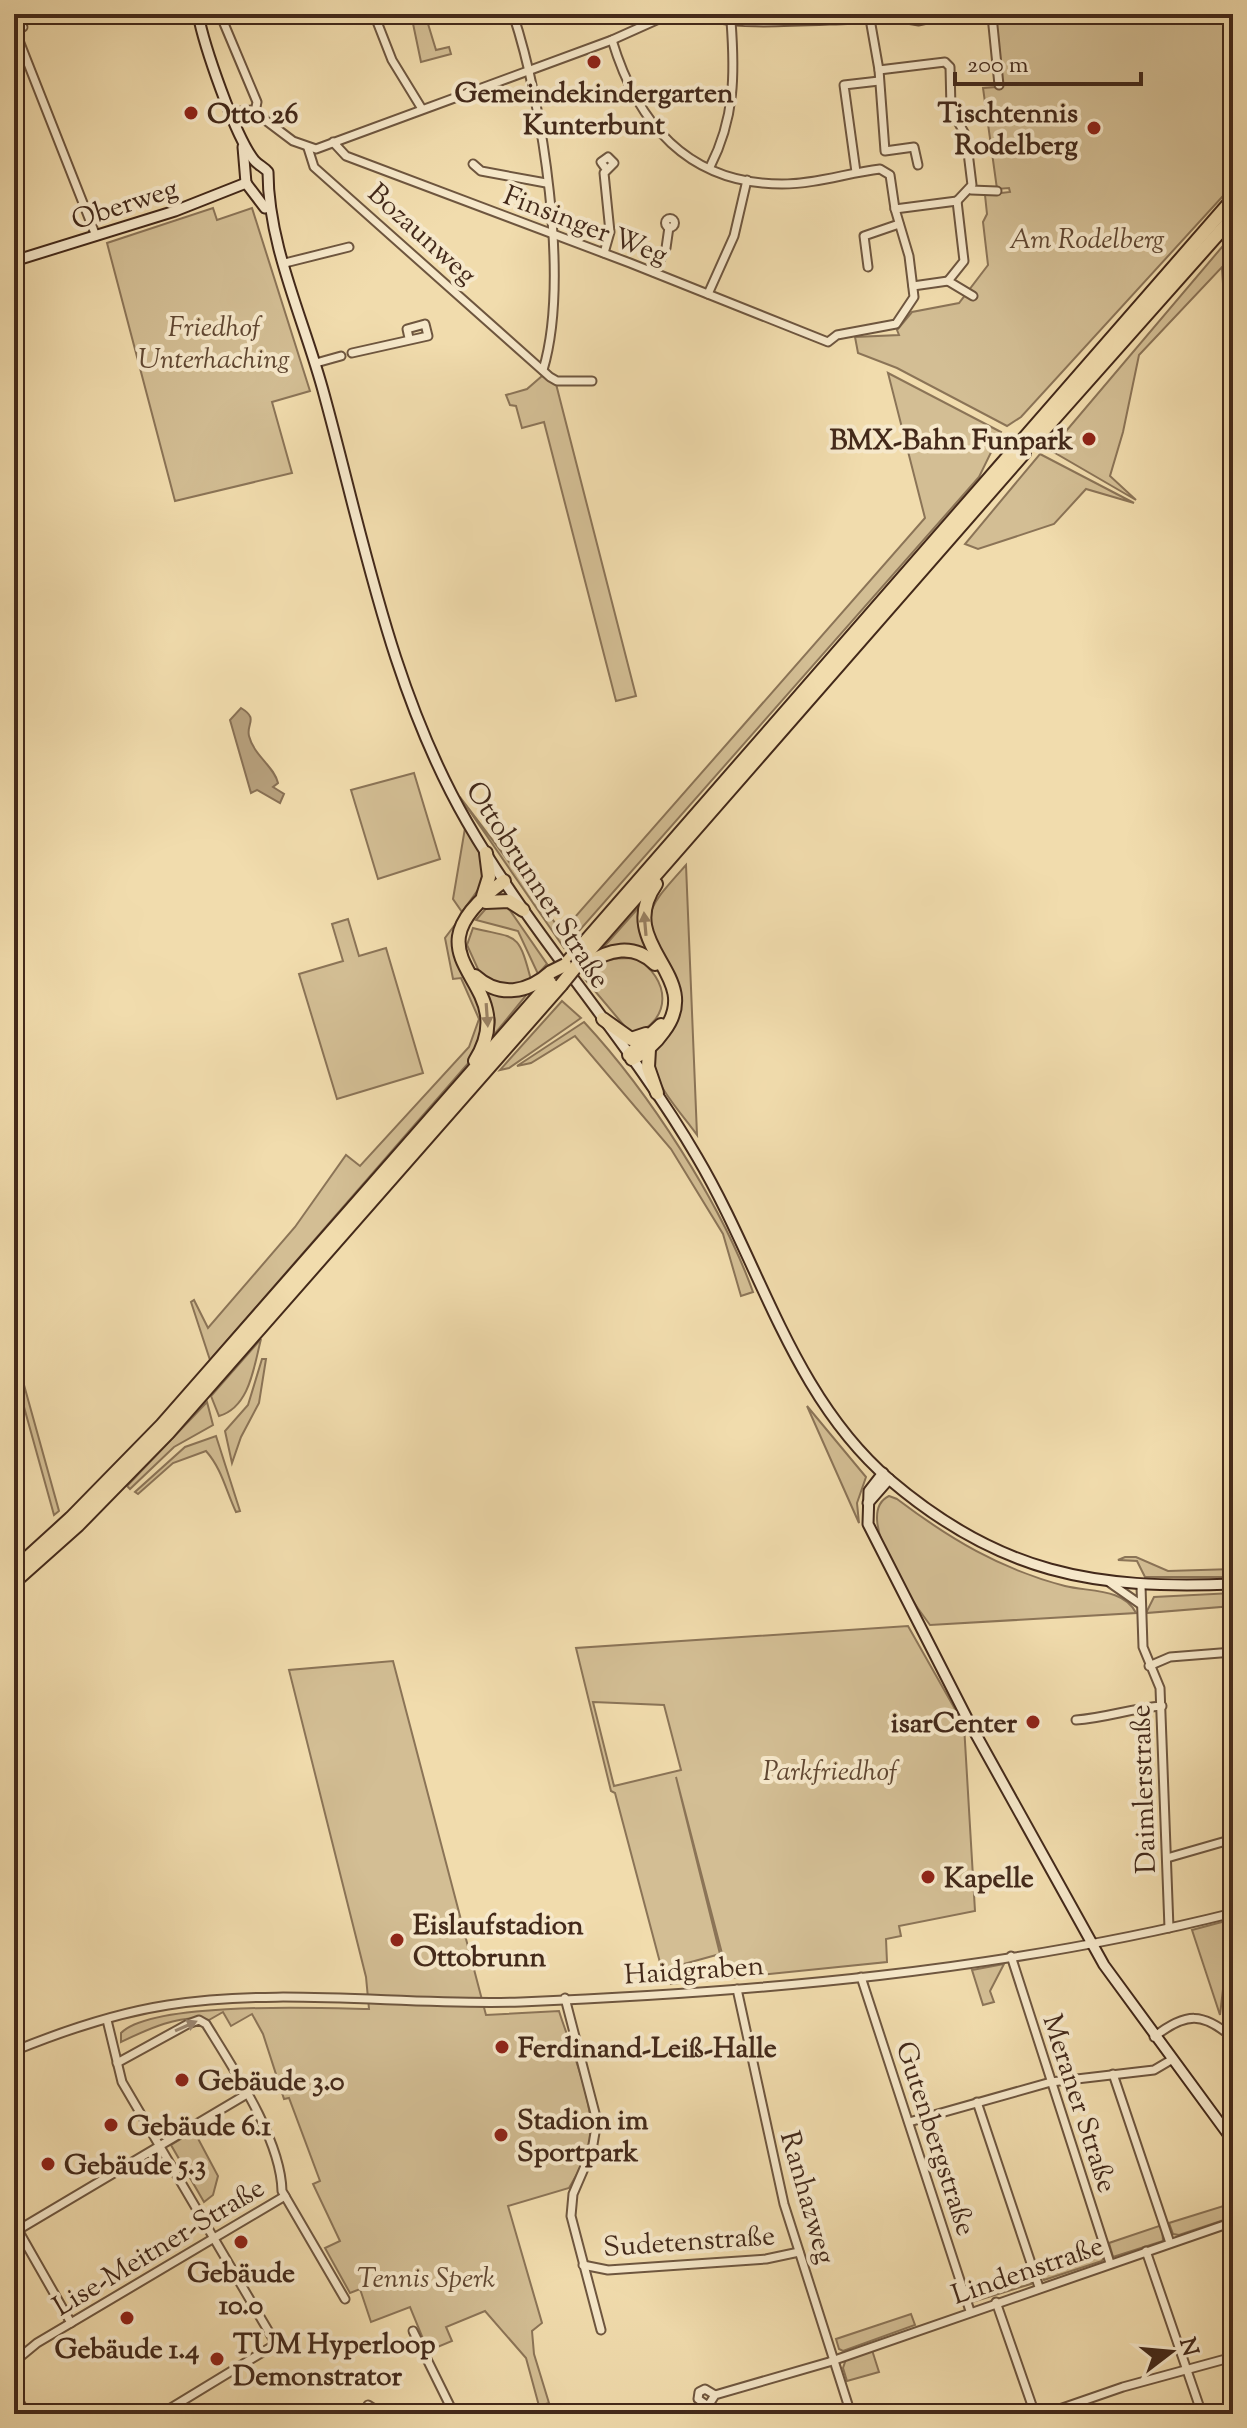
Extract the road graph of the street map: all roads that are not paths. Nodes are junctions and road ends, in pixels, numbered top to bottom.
1 (32, 14) edge
2 (198, 14) edge
3 (220, 14) edge
4 (374, 14) edge
5 (513, 14) edge
6 (670, 14) edge
7 (706, 14) edge
8 (1032, 14) edge
9 (992, 16) edge
10 (870, 19) junction
11 (731, 21) junction
12 (18, 22) edge
13 (15, 32) edge
14 (612, 40) junction
15 (879, 70) junction
16 (529, 71) junction
17 (879, 81) junction
18 (999, 85) dead end
19 (422, 109) junction
20 (232, 112) junction
21 (255, 112) junction
22 (241, 134) junction
23 (333, 142) junction
24 (308, 148) junction
25 (885, 151) junction
26 (473, 164) dead end
27 (260, 165) junction
28 (918, 165) dead end
29 (710, 167) junction
30 (606, 169) dead end
31 (247, 170) junction
32 (885, 171) junction
33 (856, 172) junction
34 (747, 180) junction
35 (267, 183) junction
36 (546, 183) junction
37 (250, 186) junction
38 (971, 190) junction
39 (997, 191) dead end
40 (1233, 199) edge
41 (957, 201) junction
42 (895, 209) junction
43 (269, 214) junction
44 (1233, 217) edge
45 (899, 224) junction
46 (669, 227) dead end
47 (551, 233) junction
48 (96, 236) junction
49 (14, 243) edge
50 (349, 247) dead end
51 (604, 253) junction
52 (17, 260) edge
53 (285, 263) junction
54 (868, 267) dead end
55 (654, 272) junction
56 (948, 281) junction
57 (913, 286) junction
58 (708, 294) junction
59 (973, 296) dead end
60 (409, 338) dead end
61 (352, 353) dead end
62 (341, 356) dead end
63 (316, 363) junction
64 (543, 370) junction
65 (592, 381) dead end
66 (1036, 434) junction
67 (1020, 451) junction
68 (696, 830) junction
69 (486, 853) junction
70 (506, 884) junction
71 (484, 899) junction
72 (523, 910) junction
73 (582, 959) junction
74 (557, 983) junction
75 (603, 1019) junction
76 (657, 1030) junction
77 (649, 1049) junction
78 (630, 1057) junction
79 (657, 1093) junction
80 (454, 1094) junction
81 (205, 1384) junction
82 (864, 1455) junction
83 (886, 1476) junction
84 (872, 1485) junction
85 (866, 1505) junction
86 (14, 1570) edge
87 (14, 1582) edge
88 (1110, 1583) junction
89 (1233, 1584) edge
90 (1141, 1586) junction
91 (1140, 1604) junction
92 (1233, 1652) edge
93 (1149, 1666) junction
94 (1162, 1706) junction
95 (1076, 1720) dead end
96 (1233, 1839) edge
97 (1167, 1858) junction
98 (1233, 1913) edge
99 (1169, 1928) junction
100 (1090, 1942) junction
101 (1011, 1956) junction
102 (861, 1977) junction
103 (737, 1989) junction
104 (565, 1998) junction
105 (107, 2020) junction
106 (1154, 2037) junction
107 (1233, 2038) edge
108 (14, 2051) edge
109 (1171, 2060) junction
110 (117, 2063) junction
111 (1113, 2074) junction
112 (1051, 2082) junction
113 (247, 2094) junction
114 (977, 2102) junction
115 (909, 2122) junction
116 (1233, 2141) edge
117 (159, 2146) junction
118 (285, 2196) junction
119 (1233, 2222) edge
120 (214, 2239) junction
121 (1170, 2243) junction
122 (1146, 2251) junction
123 (799, 2252) junction
124 (1110, 2263) junction
125 (583, 2265) junction
126 (1039, 2287) junction
127 (345, 2299) dead end
128 (996, 2302) junction
129 (970, 2311) junction
130 (71, 2323) junction
131 (601, 2330) dead end
132 (413, 2331) dead end
133 (1233, 2357) edge
134 (835, 2359) junction
135 (14, 2362) edge
136 (1186, 2369) junction
137 (14, 2392) edge
138 (715, 2395) dead end
139 (368, 2405) dead end
140 (26, 2414) edge
141 (161, 2414) edge
142 (382, 2414) edge
143 (454, 2414) edge
144 (851, 2414) edge
145 (1035, 2414) edge
146 (1045, 2414) edge
147 (1202, 2414) edge

1 - 12 street
2 - 20 main road, Ottobrunner Straße
3 - 21 street
4 - 19 street
5 - 16 street
6 - 14 street
7 - 11 street
8 - 9 street
9 - 10 street
9 - 18 street
10 - 11 street
10 - 15 street
11 - 29 street
12 - 13 street
13 - 48 street
14 - 16 street
14 - 29 street
15 - 17 street
15 - 38 street
16 - 19 street
16 - 36 street
17 - 25 street
17 - 33 street
19 - 23 street
20 - 21 street
20 - 22 main road, Ottobrunner Straße
21 - 24 street, Bozaunweg
22 - 27 main road, Ottobrunner Straße
22 - 31 main road, Ottobrunner Straße
23 - 24 street
23 - 47 street, Finsinger Weg
24 - 64 street, Bozaunweg
25 - 28 street
25 - 32 street
26 - 36 street
27 - 31 main road
27 - 35 main road, Ottobrunner Straße
29 - 34 street
30 - 51 street
31 - 37 main road, Ottobrunner Straße
32 - 33 street
32 - 42 street
33 - 34 street
34 - 58 street
35 - 37 main road
35 - 43 main road, Ottobrunner Straße
36 - 47 street
37 - 43 main road, Ottobrunner Straße
37 - 48 main road, Oberweg
38 - 39 street
38 - 41 street
40 - 66 highway
41 - 42 street
41 - 56 street
42 - 45 street
43 - 53 main road, Ottobrunner Straße
44 - 66 highway
45 - 54 street
45 - 57 street
46 - 55 street
47 - 51 street, Finsinger Weg
47 - 64 street
48 - 52 main road, Oberweg
49 - 52 street
50 - 53 street
51 - 55 street, Finsinger Weg
53 - 63 main road, Ottobrunner Straße
55 - 58 street, Finsinger Weg
56 - 57 street
56 - 59 street
57 - 58 street, Finsinger Weg
60 - 61 street
62 - 63 street
63 - 69 main road, Ottobrunner Straße
64 - 65 street, Bozaunweg
66 - 67 highway
67 - 68 highway
67 - 73 highway
68 - 73 highway
77 -> 68 highway
69 - 70 main road, Ottobrunner Straße
69 - 71 highway
70 - 71 highway
70 - 72 main road, Ottobrunner Straße
71 - 72 highway
71 - 74 highway
71 -> 80 highway
72 - 75 main road, Ottobrunner Straße
73 - 74 highway, bridge
73 - 74 highway, bridge
73 - 76 highway
74 - 80 highway
74 - 81 highway
75 - 76 highway
75 - 78 main road, Ottobrunner Straße
76 - 78 highway
77 - 78 highway
77 - 79 highway
78 - 79 main road, Ottobrunner Straße
79 - 82 main road, Ottobrunner Straße
80 - 81 highway
81 - 86 highway
81 - 87 highway
82 - 83 main road, Ottobrunner Straße
82 - 84 main road
83 - 84 main road
83 - 85 main road
83 - 88 main road, Ottobrunner Straße
84 - 85 main road
85 - 100 main road
88 - 90 main road, Ottobrunner Straße
88 - 91 street
89 - 90 main road, Ottobrunner Straße
90 - 91 street, Daimlerstraße
91 - 93 street, Daimlerstraße
92 - 93 street
93 - 94 street, Daimlerstraße
94 - 95 street
94 - 97 street, Daimlerstraße
96 - 97 street
97 - 99 street, Daimlerstraße
98 - 99 street, Haidgraben
99 - 100 street, Haidgraben
100 - 101 street, Haidgraben
100 - 106 main road
101 - 102 street, Haidgraben
101 - 112 street, Meraner Straße
102 - 103 street, Haidgraben
102 - 115 street, Gutenbergstraße
103 - 104 street, Haidgraben
103 - 123 street, Ranhazweg
104 - 105 street, Haidgraben
104 - 125 street
105 - 108 street, Haidgraben
105 - 110 street
106 - 107 street
106 - 109 main road
109 - 111 street
109 - 116 main road
110 -> 113 street
110 - 117 street
111 - 112 street
111 - 121 street
112 - 114 street
112 - 124 street, Meraner Straße
113 - 117 street
113 - 118 street
114 - 115 street
114 - 126 street
115 - 129 street, Gutenbergstraße
117 - 120 street
117 - 130 street
118 - 120 street, Lise-Meitner-Straße
118 - 127 street
119 - 121 street, Lindenstraße
120 - 130 street, Lise-Meitner-Straße
120 - 141 street
121 - 122 street, Lindenstraße
122 - 124 street, Lindenstraße
122 - 136 street
123 - 125 street, Sudetenstraße
123 - 134 street, Ranhazweg
124 - 126 street, Lindenstraße
125 - 131 street
126 - 128 street, Lindenstraße
128 - 129 street, Lindenstraße
128 - 145 street
129 - 134 street, Lindenstraße
130 - 135 street, Lise-Meitner-Straße
132 - 143 street
133 - 136 street
134 - 138 street, Lindenstraße
134 - 144 street, Ranhazweg
136 - 146 street
136 - 147 street
137 - 140 street
139 - 142 street

